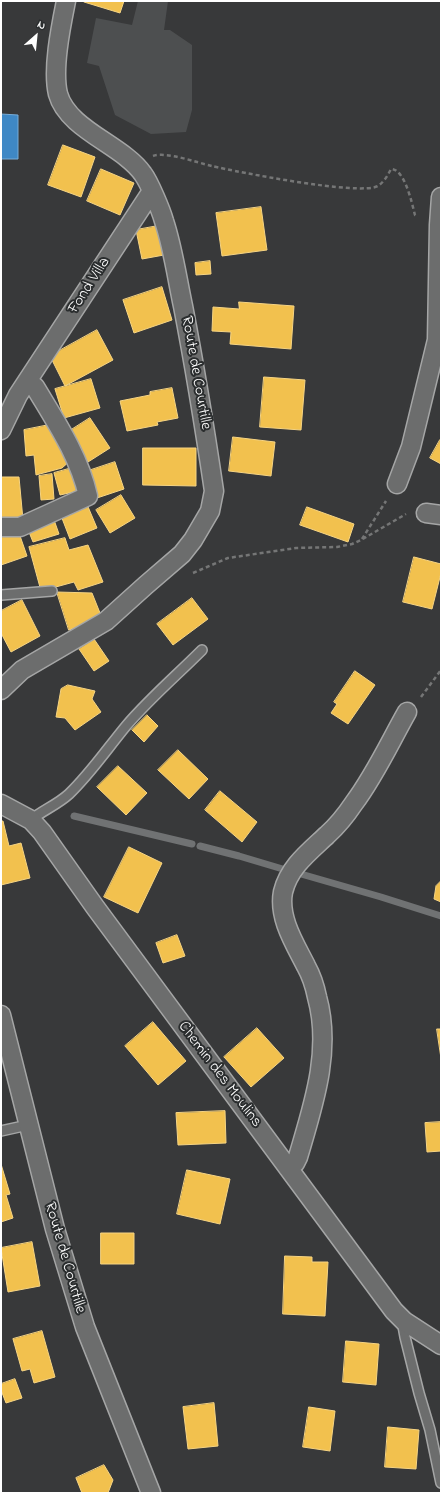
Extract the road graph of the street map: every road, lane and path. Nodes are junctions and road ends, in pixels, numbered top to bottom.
1 (66, 1) edge
2 (133, 162) junction
3 (152, 191) junction
4 (441, 197) edge
5 (422, 211) dead end
6 (28, 381) junction
7 (1, 430) edge
8 (397, 484) joint
9 (434, 514) edge
10 (1, 527) edge
11 (361, 540) junction
12 (191, 574) dead end
13 (52, 592) dead end
14 (1, 595) edge
15 (202, 650) dead end
16 (441, 670) edge
17 (1, 690) edge
18 (407, 712) joint
19 (1, 804) edge
20 (31, 820) junction
21 (1, 1015) edge
22 (28, 1124) junction
23 (1, 1131) edge
24 (288, 1168) junction
25 (404, 1321) junction
26 (441, 1345) edge
27 (441, 1483) edge
28 (151, 1493) edge

1 - 2 street, Route de Courtille
2 - 3 street, Route de Courtille
2 - 5 path
3 - 6 street, Fond Villa
3 - 17 street, Route de Courtille
4 - 8 street
6 - 7 street, Fond Villa
6 - 10 street
8 - 11 path
9 - 11 path
11 - 12 path
13 - 14 lane
15 - 20 lane
16 - 18 path
18 - 24 street
19 - 20 street, Chemin des Moulins
20 - 24 street, Chemin des Moulins
21 - 22 street, Route de Courtille
22 - 23 lane
22 - 28 street, Route de Courtille
24 - 25 street, Chemin des Moulins
25 - 26 street, Chemin des Moulins
25 - 27 lane

